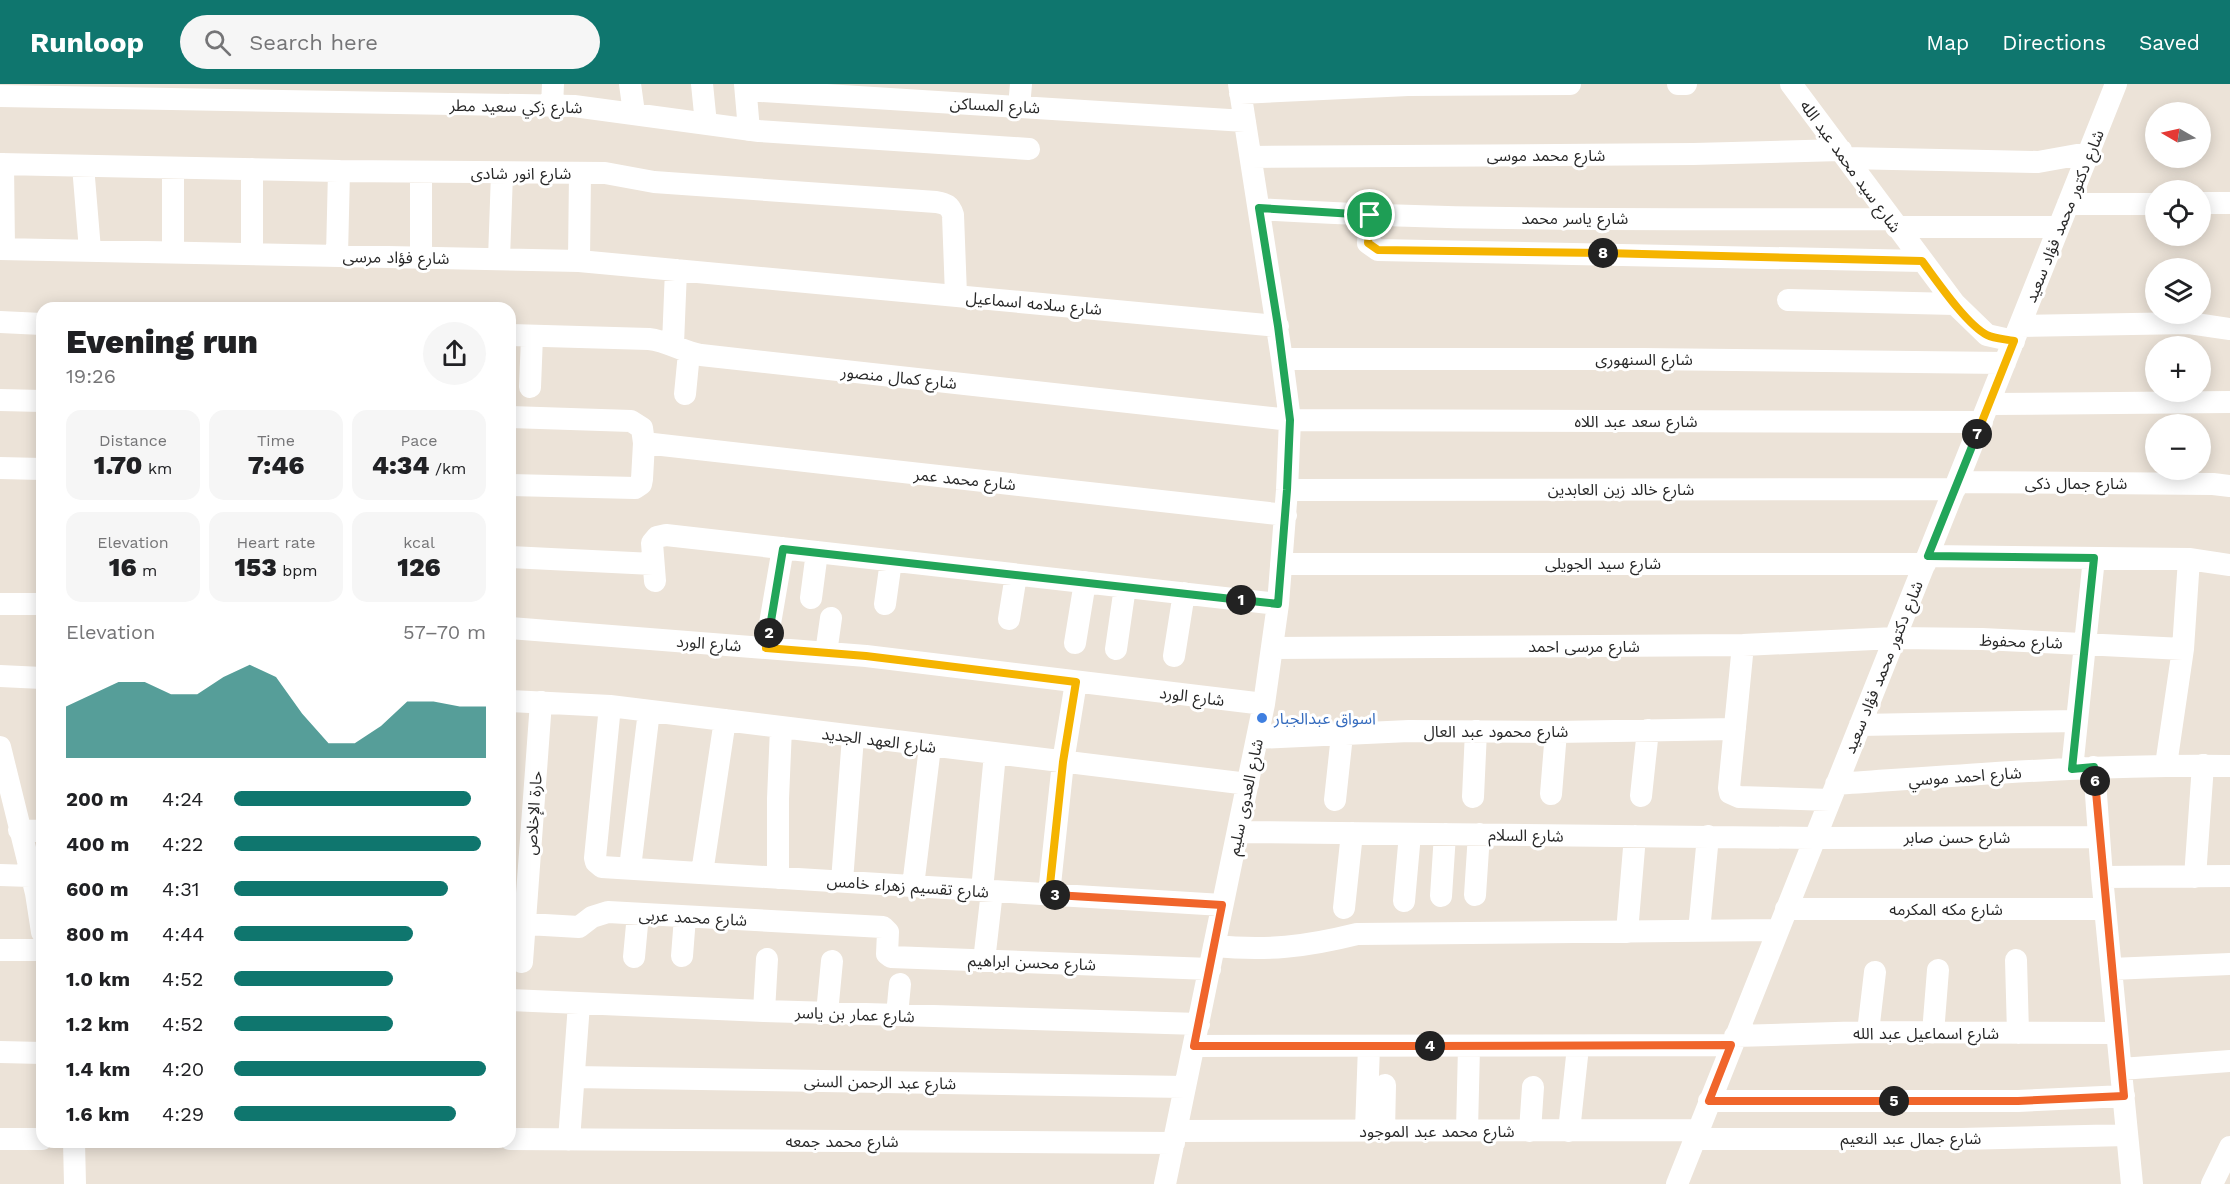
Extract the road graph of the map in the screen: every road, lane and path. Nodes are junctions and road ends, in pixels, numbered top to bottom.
1 (630, 84) edge
2 (702, 84) edge
3 (1021, 84) edge
4 (1408, 84) edge
5 (1472, 84) edge
6 (1547, 84) edge
7 (1570, 84) edge
8 (1678, 84) edge
9 (1686, 84) edge
10 (1791, 84) edge
11 (2116, 84) edge
12 (1334, 86) edge
13 (745, 87) edge
14 (1240, 89) edge
15 (56, 91) edge
16 (137, 91) edge
17 (220, 92) edge
18 (897, 92) edge
19 (388, 94) edge
20 (468, 94) edge
21 (553, 95) edge
22 (0, 96) edge
23 (1019, 107) junction
24 (634, 113) junction
25 (1245, 121) junction
26 (706, 124) junction
27 (749, 130) junction
28 (1029, 149) dead end
29 (2088, 153) junction
30 (1844, 154) junction
31 (1251, 157) junction
32 (2, 164) edge
33 (83, 166) junction
34 (173, 168) junction
35 (252, 170) junction
36 (339, 171) junction
37 (421, 172) junction
38 (580, 173) junction
39 (502, 174) junction
40 (2211, 203) edge
41 (2230, 203) edge
42 (2068, 204) junction
43 (2145, 204) edge
44 (1259, 208) junction
45 (1370, 215) junction
46 (1893, 223) junction
47 (2059, 227) junction
48 (2, 249) edge
49 (90, 250) junction
50 (173, 251) junction
51 (252, 253) junction
52 (337, 255) junction
53 (421, 257) junction
54 (500, 259) junction
55 (579, 261) junction
56 (1922, 261) junction
57 (676, 270) junction
58 (790, 281) joint
59 (956, 295) junction
60 (1788, 300) dead end
61 (1954, 304) junction
62 (0, 322) edge
63 (36, 324) edge
64 (1278, 326) junction
65 (2230, 329) edge
66 (2017, 333) junction
67 (521, 335) edge
68 (681, 349) junction
69 (1282, 359) junction
70 (2005, 363) junction
71 (530, 387) dead end
72 (685, 394) dead end
73 (0, 400) edge
74 (36, 401) edge
75 (2230, 402) edge
76 (1985, 413) junction
77 (516, 417) edge
78 (1290, 420) junction
79 (644, 443) junction
80 (0, 468) edge
81 (36, 469) edge
82 (516, 485) edge
83 (1956, 486) junction
84 (2230, 486) edge
85 (1287, 490) junction
86 (1286, 515) junction
87 (783, 549) junction
88 (817, 552) junction
89 (2094, 558) junction
90 (516, 559) edge
91 (2189, 559) junction
92 (1926, 560) junction
93 (891, 561) junction
94 (1281, 564) junction
95 (2230, 565) edge
96 (1016, 575) junction
97 (1084, 582) junction
98 (1125, 587) junction
99 (1184, 593) junction
100 (811, 598) dead end
101 (0, 604) edge
102 (36, 604) edge
103 (885, 604) dead end
104 (1278, 604) junction
105 (831, 618) dead end
106 (1009, 619) dead end
107 (516, 628) edge
108 (1895, 638) junction
109 (1075, 643) dead end
110 (2085, 644) junction
111 (1743, 645) junction
112 (766, 648) junction
113 (1272, 648) junction
114 (1116, 649) dead end
115 (2182, 649) junction
116 (826, 653) junction
117 (1174, 656) dead end
118 (0, 676) edge
119 (36, 678) edge
120 (1076, 682) junction
121 (516, 701) edge
122 (541, 702) junction
123 (1264, 704) junction
124 (610, 706) junction
125 (649, 711) junction
126 (725, 720) junction
127 (2077, 721) junction
128 (1860, 725) junction
129 (781, 728) junction
130 (1735, 729) junction
131 (1648, 730) junction
132 (1476, 731) junction
133 (1556, 732) junction
134 (1341, 735) junction
135 (853, 737) junction
136 (1257, 738) junction
137 (0, 747) edge
138 (930, 747) junction
139 (995, 754) junction
140 (2229, 761) edge
141 (1063, 762) junction
142 (2166, 765) junction
143 (2203, 765) junction
144 (2083, 768) junction
145 (4, 779) edge
146 (1248, 784) junction
147 (1833, 792) junction
148 (1551, 794) dead end
149 (1473, 796) dead end
150 (1641, 796) dead end
151 (1335, 800) dead end
152 (19, 830) junction
153 (36, 831) edge
154 (1238, 832) junction
155 (1352, 833) junction
156 (1410, 834) junction
157 (1445, 834) junction
158 (1479, 834) junction
159 (1635, 836) junction
160 (1708, 836) junction
161 (2098, 837) junction
162 (1815, 838) junction
163 (630, 868) junction
164 (702, 873) junction
165 (0, 875) edge
166 (2230, 876) edge
167 (2102, 877) junction
168 (2195, 877) junction
169 (778, 878) junction
170 (842, 881) junction
171 (913, 886) junction
172 (36, 888) edge
173 (987, 890) junction
174 (1049, 894) junction
175 (1475, 895) dead end
176 (1441, 896) dead end
177 (1404, 901) dead end
178 (1222, 905) junction
179 (1344, 908) dead end
180 (1786, 909) junction
181 (2105, 909) junction
182 (638, 914) junction
183 (685, 917) junction
184 (518, 923) edge
185 (881, 927) joint
186 (1778, 930) junction
187 (1699, 931) junction
188 (1627, 932) junction
189 (1214, 946) junction
190 (0, 950) edge
191 (36, 950) edge
192 (634, 957) dead end
193 (682, 957) dead end
194 (767, 959) dead end
195 (2016, 960) dead end
196 (832, 961) dead end
197 (984, 961) junction
198 (522, 962) dead end
199 (2230, 964) edge
200 (1210, 969) junction
201 (2111, 969) junction
202 (1938, 970) dead end
203 (1875, 972) dead end
204 (900, 984) dead end
205 (516, 1000) edge
206 (579, 1004) junction
207 (764, 1011) junction
208 (826, 1013) junction
209 (897, 1015) junction
210 (1199, 1024) junction
211 (1868, 1032) junction
212 (1933, 1033) junction
213 (2018, 1033) junction
214 (2117, 1033) junction
215 (1733, 1041) junction
216 (1194, 1046) junction
217 (1370, 1046) junction
218 (1469, 1047) junction
219 (1578, 1047) junction
220 (0, 1052) edge
221 (36, 1053) edge
222 (2230, 1061) edge
223 (2121, 1069) junction
224 (574, 1077) junction
225 (1385, 1085) dead end
226 (1533, 1087) dead end
227 (1185, 1088) junction
228 (2124, 1096) junction
229 (1709, 1101) junction
230 (1467, 1130) junction
231 (1375, 1131) junction
232 (1530, 1131) junction
233 (1569, 1131) junction
234 (1696, 1135) junction
235 (2127, 1135) junction
236 (1175, 1137) junction
237 (0, 1139) edge
238 (36, 1139) edge
239 (516, 1139) edge
240 (569, 1140) junction
241 (2230, 1147) edge
242 (74, 1148) edge
243 (75, 1184) edge
244 (1165, 1184) edge
245 (1677, 1184) edge
246 (2132, 1184) edge
247 (2212, 1184) edge

1 - 24 street
2 - 26 street
3 - 23 street
4 - 5 street
4 - 12 street
5 - 6 street
6 - 7 street
8 - 9 street
10 - 30 street, شارع سيد محمد عبد الله
11 - 29 street, شارع دكتور محمد فؤاد سعيد
12 - 14 street
13 - 18 street, شارع المساكن
13 - 27 street
14 - 25 street, شارع العدوى سليم
15 - 16 street, شارع زكي سعيد مطر
15 - 22 street, شارع زكي سعيد مطر
16 - 17 street, شارع زكي سعيد مطر
17 - 19 street, شارع زكي سعيد مطر
18 - 23 street, شارع المساكن
19 - 20 street, شارع زكي سعيد مطر
20 - 21 street, شارع زكي سعيد مطر
21 - 24 street, شارع زكي سعيد مطر
23 - 25 street, شارع المساكن
24 - 26 street, شارع زكي سعيد مطر
25 - 31 street, شارع العدوى سليم
26 - 27 street, شارع زكي سعيد مطر
27 - 28 street, شارع زكي سعيد مطر
29 - 30 street, شارع محمد موسى
29 - 42 street, شارع دكتور محمد فؤاد سعيد
30 - 31 street, شارع محمد موسى
30 - 46 street, شارع سيد محمد عبد الله
31 - 44 street, شارع العدوى سليم
32 - 33 street, شارع انور شادى
32 - 48 street
33 - 34 street, شارع انور شادى
33 - 49 street
34 - 35 street, شارع انور شادى
34 - 50 street
35 - 36 street, شارع انور شادى
35 - 51 street
36 - 37 street, شارع انور شادى
36 - 52 street
37 - 39 street, شارع انور شادى
37 - 53 street
38 - 39 street, شارع انور شادى
38 - 55 street
38 - 59 street, شارع انور شادى
39 - 54 street
40 - 41 street
42 - 43 street
42 - 47 street, شارع دكتور محمد فؤاد سعيد
44 - 45 street, شارع ياسر محمد
44 - 64 street, شارع العدوى سليم
45 - 46 street, شارع ياسر محمد
45 - 56 street
46 - 47 street, شارع ياسر محمد
46 - 56 street, شارع سيد محمد عبد الله
47 - 66 street, شارع دكتور محمد فؤاد سعيد
48 - 49 street, شارع فؤاد مرسى
49 - 50 street, شارع فؤاد مرسى
50 - 51 street, شارع فؤاد مرسى
51 - 52 street, شارع فؤاد مرسى
52 - 53 street, شارع فؤاد مرسى
53 - 54 street, شارع فؤاد مرسى
54 - 55 street, شارع فؤاد مرسى
55 - 57 street, شارع فؤاد مرسى
56 - 61 street, شارع سيد محمد عبد الله
57 - 58 street, شارع فؤاد مرسى
57 - 68 street
58 - 59 street, شارع سلامه اسماعيل
59 - 64 street, شارع سلامه اسماعيل
60 - 61 street
61 - 66 street, شارع سيد محمد عبد الله
62 - 63 street
64 - 69 street, شارع العدوى سليم
65 - 66 street, شارع سيد محمد عبد الله
66 - 70 street, شارع دكتور محمد فؤاد سعيد
67 - 68 street, شارع كمال منصور
67 - 71 street
68 - 72 street
68 - 78 street, شارع كمال منصور
69 - 70 street, شارع السنهورى
69 - 78 street, شارع العدوى سليم
70 - 76 street, شارع دكتور محمد فؤاد سعيد
73 - 74 street
75 - 76 street, شارع سعد عبد اللاه
76 - 78 street, شارع سعد عبد اللاه
76 - 83 street, شارع دكتور محمد فؤاد سعيد
77 - 79 street
78 - 85 street, شارع العدوى سليم
79 - 82 street
79 - 86 street, شارع محمد عمر
80 - 81 street
83 - 84 street, شارع جمال ذكى
83 - 85 street, شارع خالد زين العابدين
83 - 92 street, شارع دكتور محمد فؤاد سعيد
85 - 86 street, شارع العدوى سليم
86 - 94 street, شارع العدوى سليم
87 - 88 street
87 - 90 street
87 - 112 street
88 - 93 street
88 - 100 street
89 - 91 street, شارع سيد الجويلى
89 - 92 street, شارع سيد الجويلى
89 - 110 street
91 - 95 street, شارع سيد الجويلى
91 - 115 street
92 - 94 street, شارع سيد الجويلى
92 - 108 street, شارع دكتور محمد فؤاد سعيد
93 - 96 street
93 - 103 street
94 - 104 street, شارع العدوى سليم
96 - 97 street
96 - 106 street
97 - 98 street
97 - 109 street
98 - 99 street
98 - 114 street
99 - 104 street
99 - 117 street
101 - 102 street
104 - 113 street, شارع العدوى سليم
105 - 116 street
107 - 112 street, شارع الورد
108 - 110 street, شارع محفوظ
108 - 111 street, شارع مرسى احمد
108 - 128 street, شارع دكتور محمد فؤاد سعيد
110 - 115 street, شارع محفوظ
110 - 127 street
111 - 113 street, شارع مرسى احمد
111 - 130 street
112 - 116 street, شارع الورد
113 - 123 street, شارع العدوى سليم
115 - 142 street
116 - 120 street, شارع الورد
118 - 119 street
120 - 123 street, شارع الورد
120 - 141 street
121 - 122 street, شارع العهد الجديد
122 - 124 street, شارع العهد الجديد
122 - 184 street, حارة الإخلاص
123 - 136 street, شارع العدوى سليم
124 - 125 street, شارع العهد الجديد
124 - 163 street, شارع تقسيم زهراء خامس
125 - 126 street, شارع العهد الجديد
125 - 163 street
126 - 129 street, شارع العهد الجديد
126 - 164 street
127 - 128 street
127 - 144 street
128 - 147 street, شارع دكتور محمد فؤاد سعيد
129 - 135 street, شارع العهد الجديد
129 - 169 street
130 - 131 street, شارع محمود عبد العال
130 - 147 street, شارع احمد موسي
131 - 133 street, شارع محمود عبد العال
131 - 150 street
132 - 133 street, شارع محمود عبد العال
132 - 134 street, شارع محمود عبد العال
132 - 149 street
133 - 148 street
134 - 136 street, شارع محمود عبد العال
134 - 151 street
135 - 138 street, شارع العهد الجديد
135 - 170 street
136 - 146 street, شارع العدوى سليم
137 - 145 street
138 - 139 street, شارع العهد الجديد
138 - 171 street
139 - 141 street, شارع العهد الجديد
139 - 173 street
140 - 143 street, شارع احمد موسي
141 - 146 street, شارع العهد الجديد
141 - 174 street
142 - 143 street, شارع احمد موسي
142 - 144 street, شارع احمد موسي
143 - 168 street
144 - 147 street, شارع احمد موسي
144 - 161 street
145 - 152 street
146 - 154 street, شارع العدوى سليم
147 - 162 street, شارع دكتور محمد فؤاد سعيد
152 - 153 street
152 - 172 street
154 - 155 street, شارع السلام
154 - 178 street, شارع العدوى سليم
155 - 156 street, شارع السلام
155 - 179 street
156 - 157 street, شارع السلام
156 - 177 street
157 - 158 street, شارع السلام
157 - 176 street
158 - 159 street, شارع السلام
158 - 175 street
159 - 160 street, شارع السلام
159 - 188 street
160 - 162 street, شارع السلام
160 - 187 street
161 - 162 street, شارع حسن صابر
161 - 167 street
162 - 180 street, شارع دكتور محمد فؤاد سعيد
163 - 164 street, شارع تقسيم زهراء خامس
164 - 169 street, شارع تقسيم زهراء خامس
165 - 172 street
166 - 168 street
167 - 168 street
167 - 181 street
169 - 170 street, شارع تقسيم زهراء خامس
170 - 171 street, شارع تقسيم زهراء خامس
171 - 173 street, شارع تقسيم زهراء خامس
173 - 174 street, شارع تقسيم زهراء خامس
173 - 197 street
174 - 178 street, شارع تقسيم زهراء خامس
178 - 189 street, شارع العدوى سليم
180 - 181 street, شارع مكه المكرمه
180 - 186 street, شارع دكتور محمد فؤاد سعيد
181 - 201 street
182 - 183 street, شارع محمد عربى
182 - 184 street, شارع محمد عربى
182 - 192 street
183 - 185 street, شارع محمد عربى
183 - 193 street
184 - 198 street, حارة الإخلاص
185 - 197 street, شارع محسن ابراهيم
186 - 187 street
186 - 215 street, شارع دكتور محمد فؤاد سعيد
187 - 188 street
188 - 189 street
189 - 200 street, شارع العدوى سليم
190 - 191 street
194 - 207 street
195 - 213 street
196 - 208 street
197 - 200 street, شارع محسن ابراهيم
199 - 201 street
200 - 210 street, شارع العدوى سليم
201 - 214 street
202 - 212 street
203 - 211 street
204 - 209 street
205 - 206 street, شارع عمار بن ياسر
206 - 207 street, شارع عمار بن ياسر
206 - 224 street
207 - 208 street, شارع عمار بن ياسر
208 - 209 street, شارع عمار بن ياسر
209 - 210 street, شارع عمار بن ياسر
210 - 216 street, شارع العدوى سليم
211 - 212 street, شارع اسماعيل عبد الله
211 - 215 street, شارع اسماعيل عبد الله
212 - 213 street, شارع اسماعيل عبد الله
213 - 214 street, شارع اسماعيل عبد الله
214 - 223 street
215 - 219 street, شارع اسماعيل عبد الله
215 - 229 street, شارع دكتور محمد فؤاد سعيد
216 - 217 street, شارع اسماعيل عبد الله
216 - 227 street, شارع العدوى سليم
217 - 218 street, شارع اسماعيل عبد الله
217 - 231 street
218 - 219 street, شارع اسماعيل عبد الله
218 - 230 street
219 - 233 street
220 - 221 street
222 - 223 street
223 - 228 street
224 - 227 street, شارع عبد الرحمن السنى
224 - 240 street
225 - 231 street
226 - 232 street
227 - 236 street, شارع العدوى سليم
228 - 229 street
228 - 235 street
229 - 234 street, شارع دكتور محمد فؤاد سعيد
230 - 231 street, شارع محمد عبد الموجود
230 - 232 street, شارع محمد عبد الموجود
231 - 236 street, شارع محمد عبد الموجود
232 - 233 street, شارع محمد عبد الموجود
233 - 234 street, شارع محمد عبد الموجود
234 - 235 street, شارع جمال عبد النعيم
234 - 245 street, شارع دكتور محمد فؤاد سعيد
235 - 246 street
236 - 240 street, شارع محمد جمعه
236 - 244 street, شارع العدوى سليم
237 - 238 street
239 - 240 street, شارع محمد جمعه
241 - 247 street
242 - 243 street

